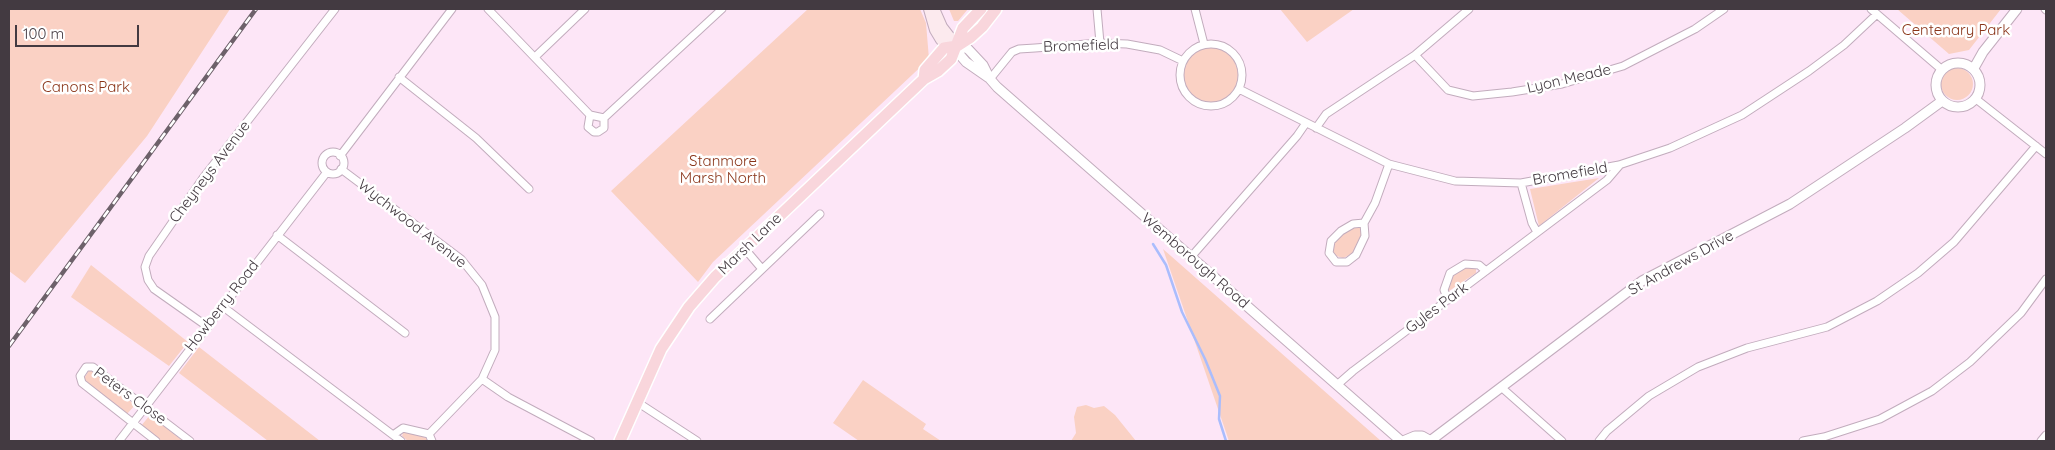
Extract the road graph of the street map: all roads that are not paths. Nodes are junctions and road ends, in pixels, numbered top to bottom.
1 (335, 9) edge
2 (452, 9) edge
3 (488, 9) edge
4 (585, 9) edge
5 (722, 9) edge
6 (929, 9) edge
7 (934, 9) edge
8 (981, 9) edge
9 (996, 9) edge
10 (1097, 9) edge
11 (1195, 9) edge
12 (1469, 9) edge
13 (1724, 9) edge
14 (2017, 9) edge
15 (1874, 11) edge
16 (1100, 43) junction
17 (1204, 44) junction
18 (957, 46) junction
19 (1415, 55) junction
20 (535, 58) junction
21 (1182, 61) junction
22 (1974, 68) junction
23 (1940, 69) junction
24 (399, 77) junction
25 (990, 79) junction
26 (1240, 89) junction
27 (1976, 99) junction
28 (1942, 101) junction
29 (590, 115) junction
30 (604, 118) junction
31 (1306, 123) junction
32 (1316, 128) junction
33 (2036, 146) junction
34 (2046, 154) edge
35 (340, 156) junction
36 (1389, 164) junction
37 (1619, 165) junction
38 (341, 169) junction
39 (327, 172) junction
40 (1521, 182) junction
41 (529, 189) dead end
42 (820, 214) dead end
43 (1364, 223) junction
44 (1537, 232) junction
45 (277, 235) junction
46 (745, 248) junction
47 (1190, 258) junction
48 (762, 269) junction
49 (1486, 271) junction
50 (2046, 279) edge
51 (1448, 300) junction
52 (222, 306) junction
53 (710, 319) dead end
54 (208, 327) junction
55 (405, 333) dead end
56 (482, 379) junction
57 (1337, 385) junction
58 (1501, 387) junction
59 (637, 402) junction
60 (146, 406) junction
61 (132, 423) junction
62 (393, 435) junction
63 (2046, 435) edge
64 (430, 438) edge
65 (119, 441) edge
66 (156, 441) edge
67 (190, 441) edge
68 (401, 441) edge
69 (591, 441) edge
70 (620, 441) edge
71 (697, 441) edge
72 (1402, 441) edge
73 (1430, 441) edge
74 (1562, 441) edge
75 (1599, 441) edge
76 (1803, 441) edge
77 (2041, 441) edge

1 - 54 street, Cheyneys Avenue
2 - 24 street
3 - 20 street
4 - 20 street
5 - 30 street
6 - 18 main road
7 - 18 main road
8 - 18 main road
9 - 18 main road
10 - 16 street
11 - 17 street
12 - 19 street
13 - 19 street, Lyon Meade
14 - 22 street
15 - 23 street
15 - 37 street, Bromefield
16 - 21 street, Bromefield
16 - 25 street, Bromefield
17 - 21 street
17 - 26 street
18 - 25 street, Wemborough Road
18 - 46 main road, Marsh Lane
19 - 32 street
20 - 29 street
21 - 26 street
22 - 23 street
22 - 27 street
23 - 28 street
24 - 35 street
24 - 41 street
25 - 47 street, Wemborough Road
26 - 31 street, Bromefield
27 - 28 street
27 - 33 street
28 - 58 street, St Andrews Drive
29 - 30 street
29 - 30 street
31 - 32 street, Bromefield
31 - 47 street
32 - 36 street, Bromefield
33 - 34 street
33 - 75 street
35 - 38 street
35 - 39 street
36 - 40 street, Bromefield
36 - 43 street
37 - 40 street, Bromefield
37 - 44 street, Gyles Park
38 - 39 street
38 - 56 street, Wychwood Avenue
39 - 45 street, Howberry Road
40 - 44 street
42 - 48 street
43 - 43 street
44 - 49 street, Gyles Park
45 - 52 street, Howberry Road
45 - 55 street
46 - 48 street
46 - 59 main road, Marsh Lane
47 - 57 street, Wemborough Road
48 - 53 street
49 - 51 street, Gyles Park
49 - 51 street
50 - 76 street
51 - 57 street, Gyles Park
52 - 54 street, Howberry Road
52 - 62 street
54 - 60 street, Howberry Road
56 - 64 street, Wychwood Avenue
56 - 69 street
57 - 72 street, Wemborough Road
58 - 73 street, St Andrews Drive
58 - 74 street
59 - 70 main road, Marsh Lane
59 - 71 street
60 - 61 street, Howberry Road
60 - 61 street, Peters Close
60 - 67 street, Peters Close
61 - 65 street, Howberry Road
61 - 66 street, Peters Close
62 - 64 street, Wychwood Avenue
62 - 68 street
63 - 77 street
72 - 73 street

